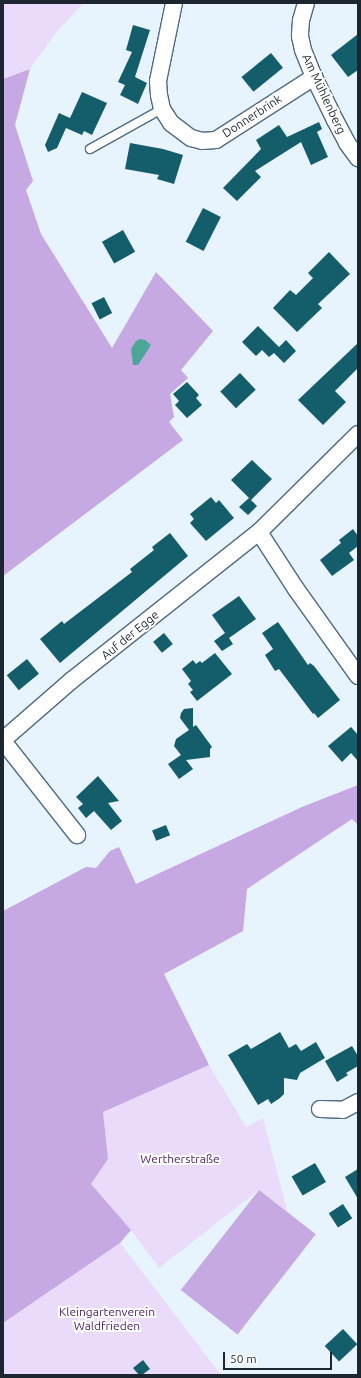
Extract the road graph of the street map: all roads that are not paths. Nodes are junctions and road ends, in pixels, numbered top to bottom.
1 (174, 3) edge
2 (306, 3) edge
3 (314, 77) junction
4 (162, 108) junction
5 (90, 149) dead end
6 (358, 158) edge
7 (358, 434) edge
8 (259, 532) junction
9 (358, 676) edge
10 (3, 740) edge
11 (76, 835) dead end
12 (358, 1102) edge
13 (320, 1109) dead end

1 - 4 street, Donnerbrink
2 - 3 street, Am Mühlenberg
3 - 4 street, Donnerbrink
3 - 6 street, Am Mühlenberg
4 - 5 lane
7 - 8 street, Auf der Egge
8 - 9 street
8 - 10 street, Auf der Egge
10 - 11 street, Auf der Egge
12 - 13 street

